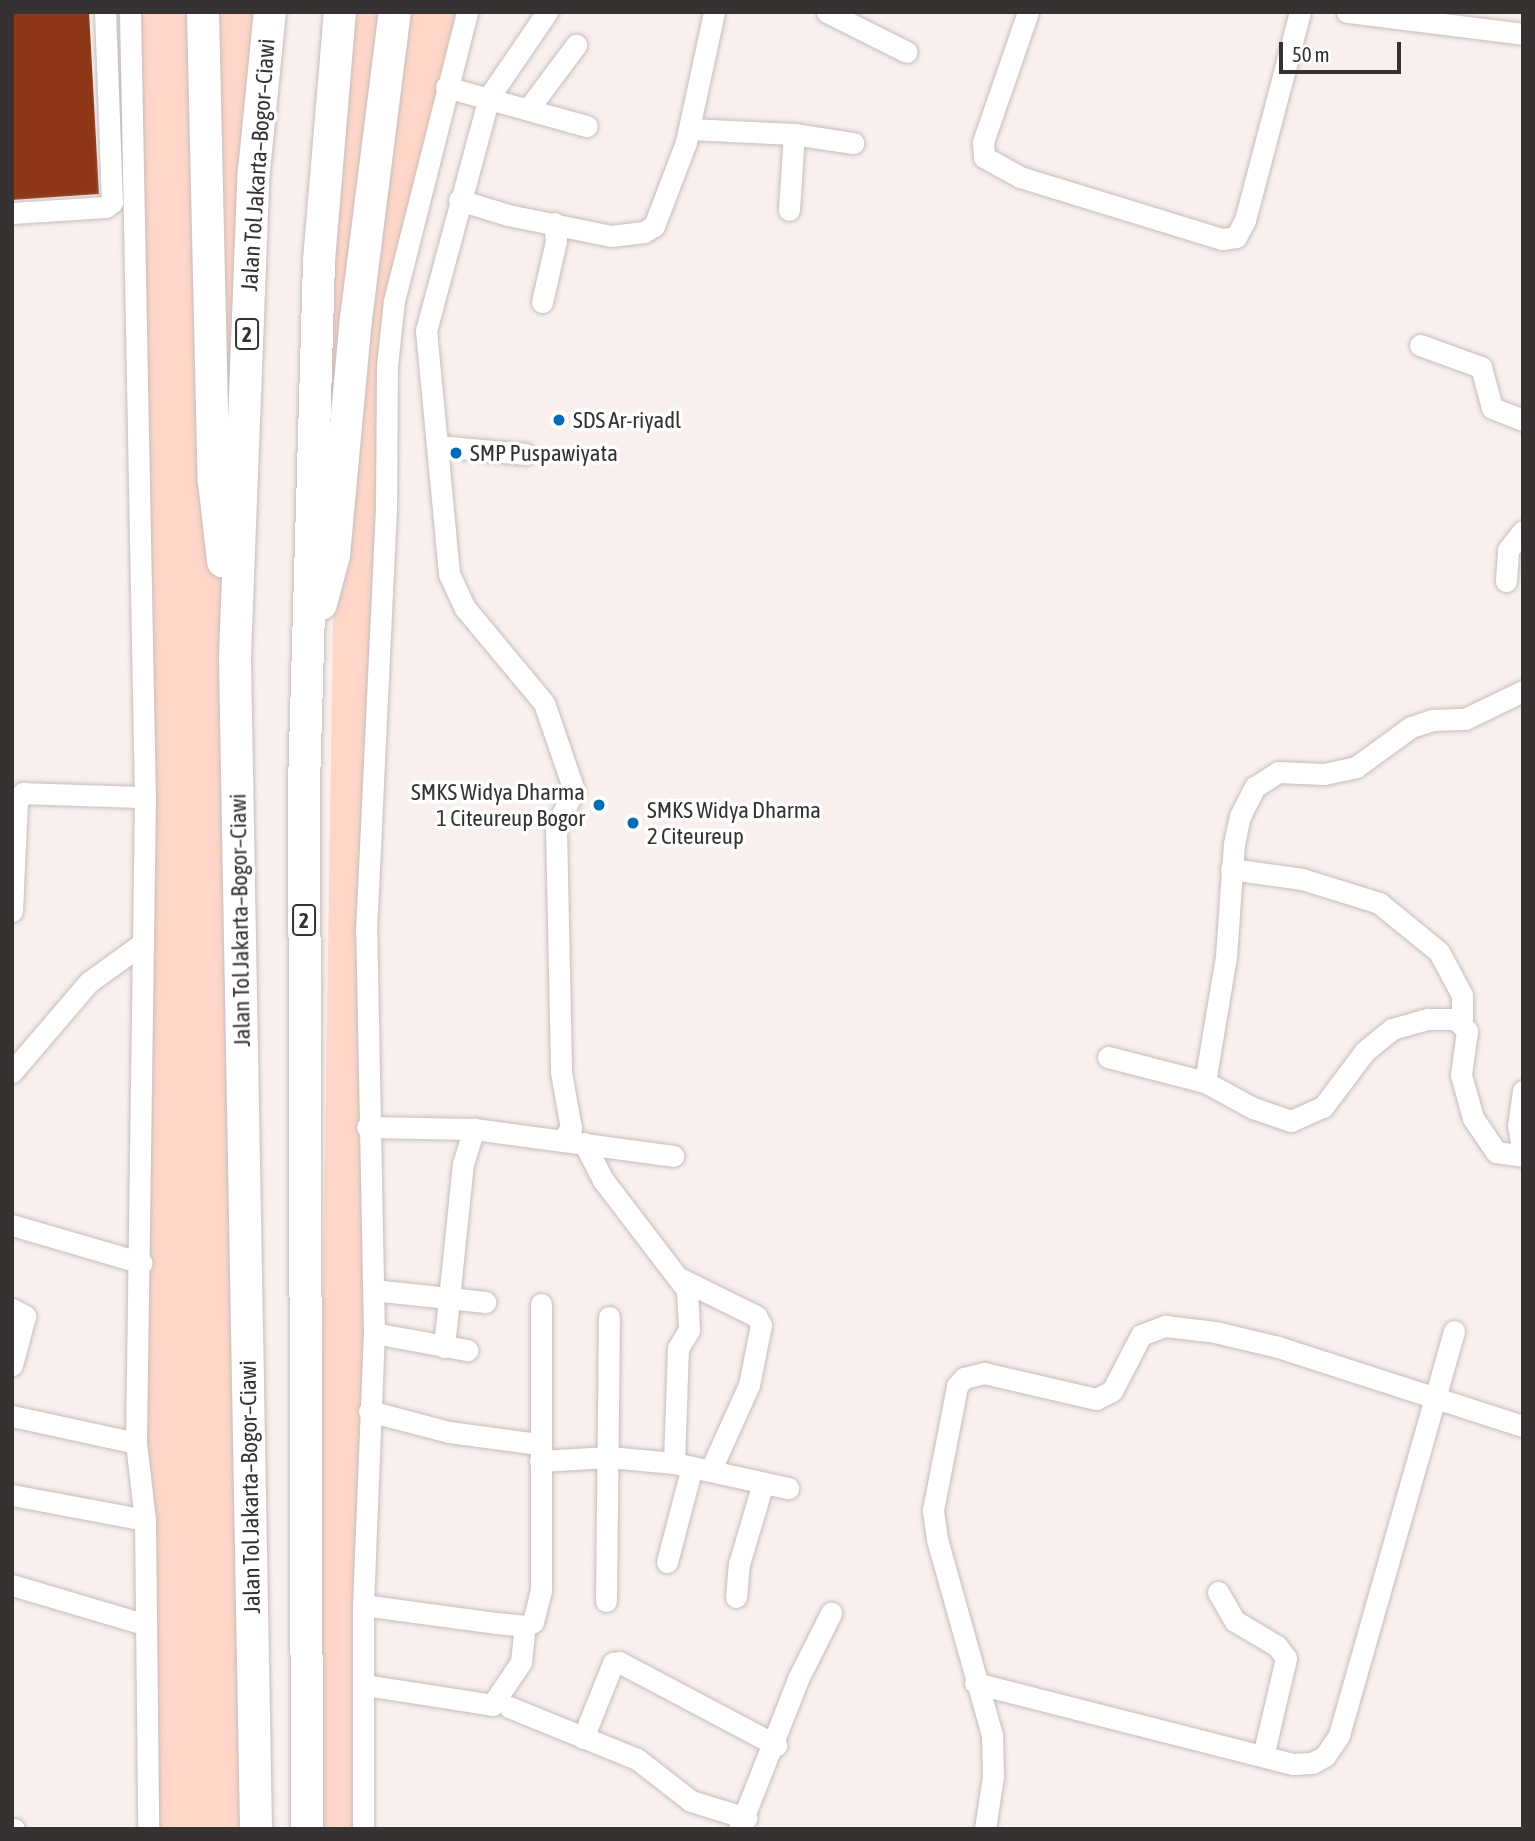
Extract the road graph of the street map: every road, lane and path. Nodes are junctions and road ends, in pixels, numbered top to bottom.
1 (105, 12) edge
2 (130, 12) edge
3 (203, 12) edge
4 (270, 12) edge
5 (340, 12) edge
6 (395, 12) edge
7 (467, 12) edge
8 (547, 12) edge
9 (714, 12) edge
10 (827, 12) edge
11 (1028, 12) edge
12 (1300, 12) edge
13 (1347, 12) edge
14 (1523, 34) edge
15 (576, 45) dead end
16 (906, 52) dead end
17 (446, 87) junction
18 (489, 97) junction
19 (529, 108) junction
20 (587, 126) dead end
21 (689, 130) junction
22 (794, 134) junction
23 (853, 143) dead end
24 (459, 200) junction
25 (789, 210) dead end
26 (12, 213) edge
27 (554, 223) junction
28 (542, 302) dead end
29 (426, 330) junction
30 (389, 331) junction
31 (1420, 345) dead end
32 (1523, 420) edge
33 (438, 446) junction
34 (526, 454) dead end
35 (1523, 531) edge
36 (1506, 581) dead end
37 (307, 655) junction
38 (235, 656) junction
39 (1523, 691) edge
40 (145, 797) junction
41 (1231, 869) junction
42 (12, 911) edge
43 (143, 943) junction
44 (1462, 1021) junction
45 (1108, 1057) dead end
46 (12, 1072) edge
47 (1205, 1082) junction
48 (1523, 1091) edge
49 (368, 1127) junction
50 (474, 1129) junction
51 (563, 1139) junction
52 (584, 1143) junction
53 (1523, 1154) edge
54 (673, 1156) dead end
55 (12, 1225) edge
56 (142, 1263) junction
57 (681, 1279) junction
58 (373, 1290) junction
59 (452, 1299) junction
60 (485, 1302) dead end
61 (541, 1304) dead end
62 (12, 1309) edge
63 (609, 1317) dead end
64 (1454, 1331) dead end
65 (374, 1334) junction
66 (444, 1347) junction
67 (467, 1350) dead end
68 (13, 1363) edge
69 (1435, 1398) junction
70 (369, 1411) junction
71 (12, 1416) edge
72 (1523, 1426) edge
73 (136, 1443) junction
74 (539, 1452) junction
75 (609, 1457) junction
76 (692, 1466) junction
77 (763, 1483) junction
78 (788, 1488) dead end
79 (12, 1495) edge
80 (145, 1520) junction
81 (667, 1562) dead end
82 (12, 1585) edge
83 (1218, 1592) dead end
84 (736, 1597) dead end
85 (606, 1601) dead end
86 (363, 1605) junction
87 (831, 1613) dead end
88 (144, 1623) junction
89 (525, 1626) junction
90 (975, 1683) junction
91 (365, 1685) junction
92 (509, 1707) dead end
93 (583, 1738) junction
94 (776, 1745) junction
95 (1263, 1756) junction
96 (743, 1823) edge
97 (148, 1829) edge
98 (256, 1829) edge
99 (307, 1829) edge
100 (363, 1829) edge
101 (985, 1829) edge

1 - 26 street
2 - 40 street
3 - 38 highway
4 - 38 highway, Jalan Tol Jakarta–Bogor–Ciawi / 2
5 - 37 highway, 2
6 - 37 highway
7 - 17 street
8 - 18 street
9 - 21 street
10 - 16 street
11 - 12 street
13 - 14 street
15 - 19 street
17 - 18 street
17 - 30 street
18 - 19 street
18 - 24 street
19 - 20 street
21 - 22 street
21 - 27 street
22 - 23 street
22 - 25 street
24 - 27 street
24 - 29 street
27 - 28 street
29 - 30 street
29 - 33 street
30 - 49 street
31 - 32 street
33 - 34 street
33 - 51 street
35 - 36 street
37 - 99 highway, 2
38 - 98 highway, Jalan Tol Jakarta–Bogor–Ciawi / 2
39 - 41 street
40 - 42 street
40 - 43 street
41 - 44 street
41 - 47 street
43 - 46 street
43 - 56 street
44 - 47 street
44 - 53 street
45 - 47 street
48 - 53 street
49 - 50 street
49 - 58 street
50 - 51 street
50 - 59 street
51 - 52 street
52 - 54 street
52 - 57 street
55 - 56 street
56 - 73 street
57 - 76 street
57 - 76 street
58 - 59 street
58 - 65 street
59 - 60 street
59 - 66 street
61 - 74 street
62 - 68 street
63 - 75 street
64 - 69 street
65 - 66 street
65 - 70 street
66 - 67 street
69 - 72 street
69 - 90 street
69 - 95 street
70 - 74 street
70 - 86 street
71 - 73 street
73 - 80 street
74 - 75 street
74 - 89 street
75 - 76 street
75 - 85 street
76 - 77 street
76 - 81 street
77 - 78 street
77 - 84 street
79 - 80 street
80 - 88 street
82 - 88 street
83 - 95 street
86 - 89 street
86 - 91 street
87 - 94 street
88 - 97 street
89 - 91 street
90 - 95 street
90 - 101 street
91 - 100 street
92 - 93 street
93 - 94 street
93 - 96 street
94 - 96 street

